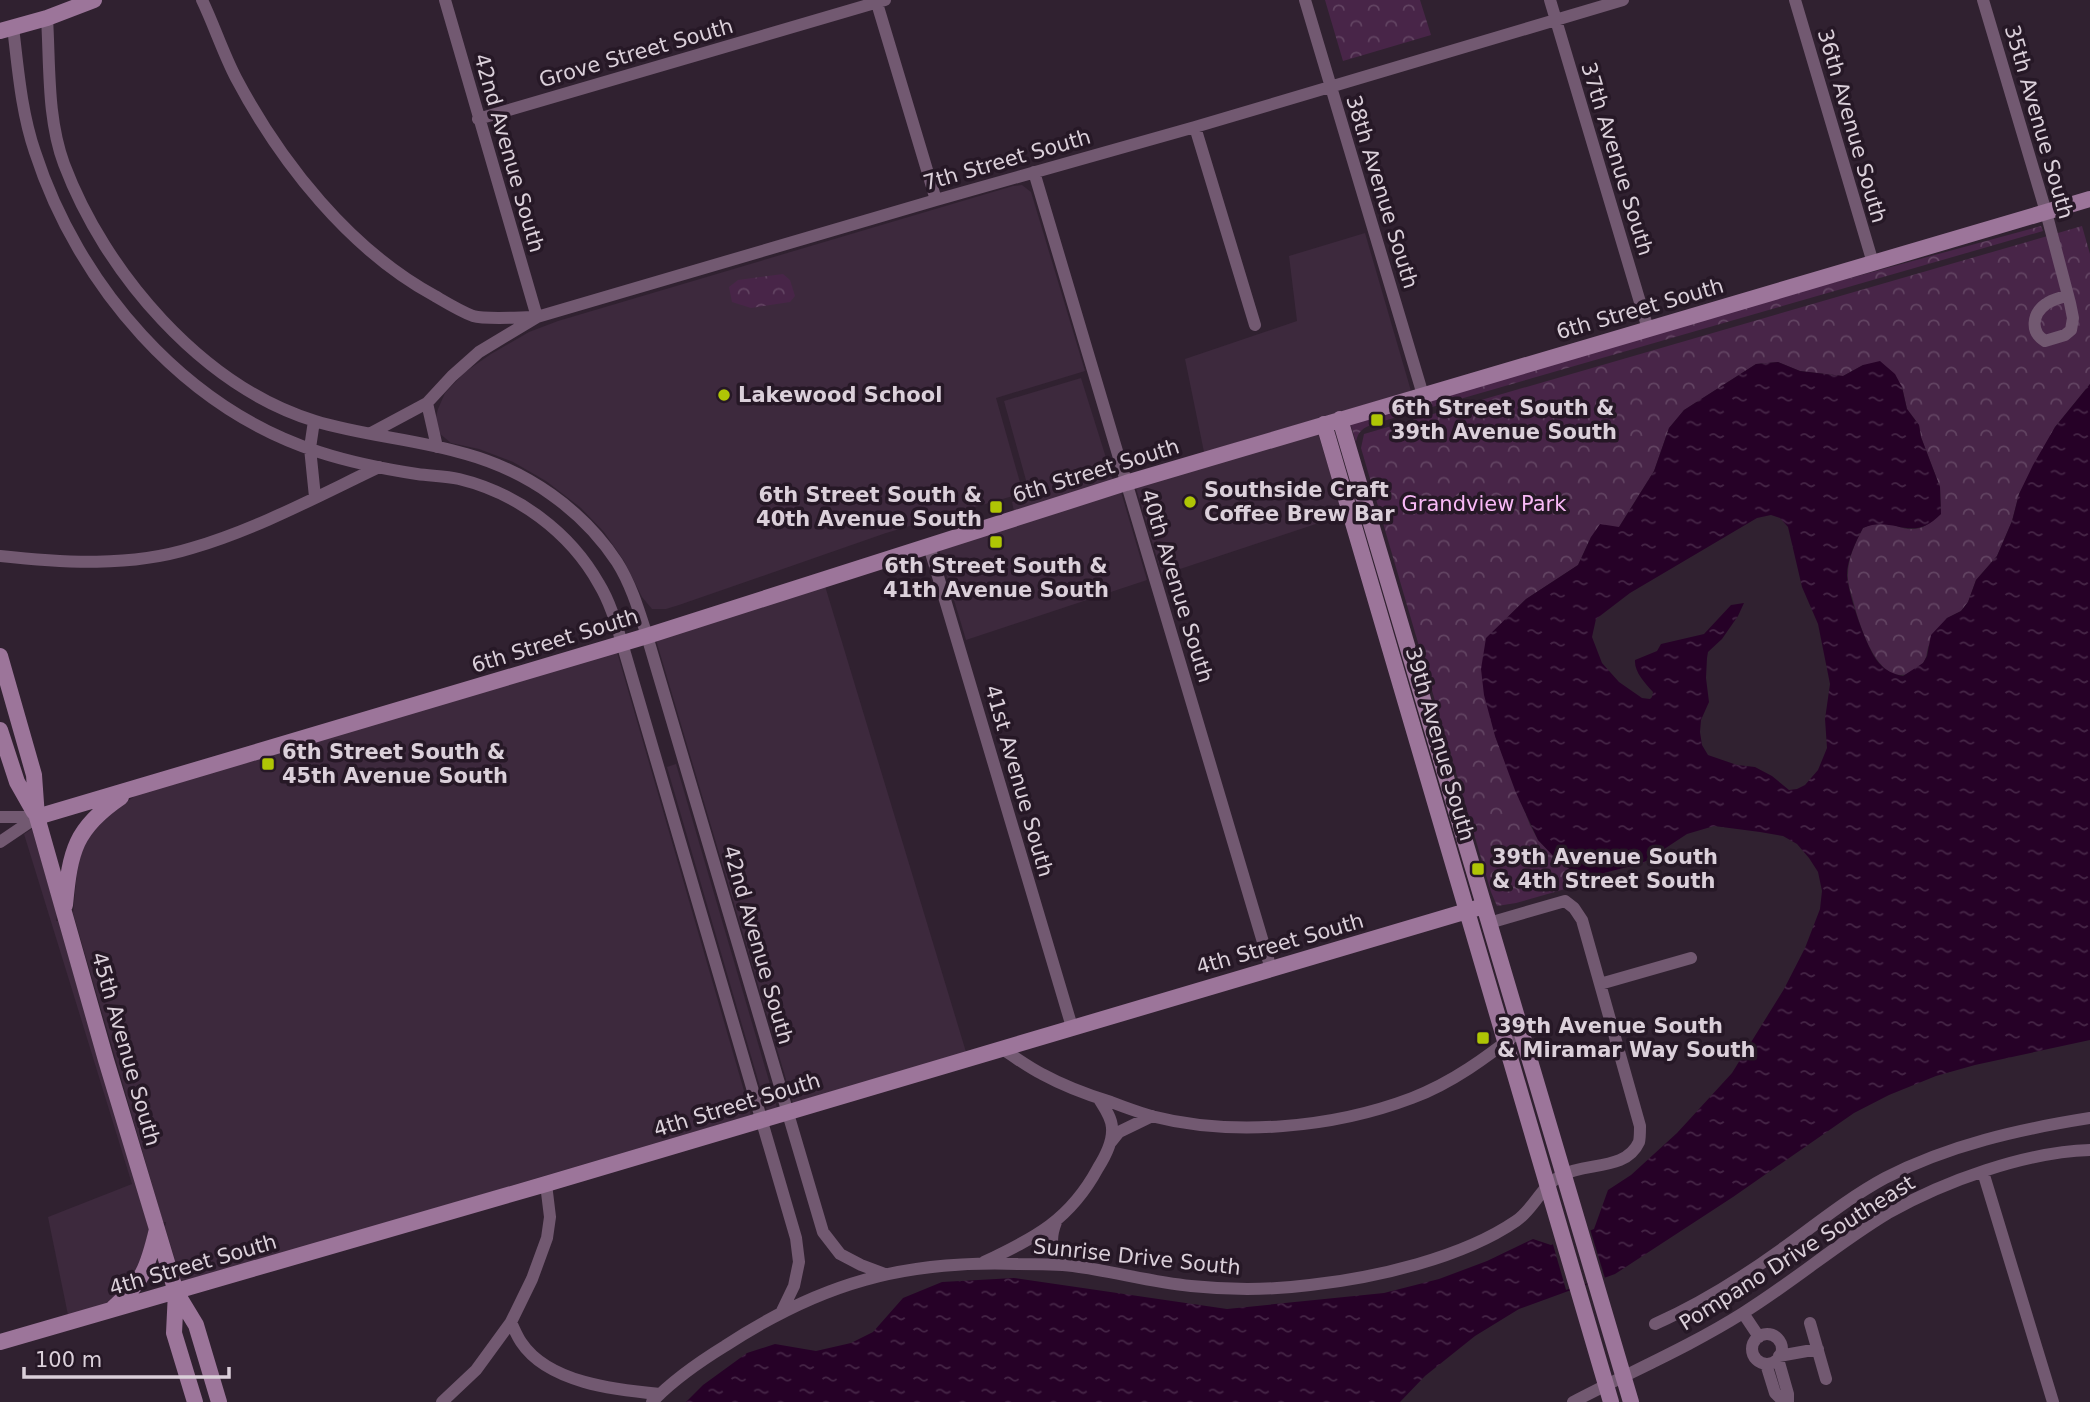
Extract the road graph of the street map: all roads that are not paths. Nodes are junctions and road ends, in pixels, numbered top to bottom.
1 (94, 0) edge
2 (202, 0) edge
3 (445, 0) edge
4 (1305, 0) edge
5 (1550, 0) edge
6 (1623, 0) edge
7 (1795, 0) edge
8 (1983, 0) edge
9 (879, 1) edge
10 (47, 18) junction
11 (1556, 19) junction
12 (7, 29) edge
13 (1330, 86) junction
14 (478, 119) junction
15 (1195, 127) junction
16 (1034, 172) junction
17 (2090, 199) edge
18 (936, 200) junction
19 (2046, 212) junction
20 (1873, 262) junction
21 (2068, 295) dead end
22 (537, 317) junction
23 (1255, 325) dead end
24 (1648, 328) junction
25 (1423, 395) junction
26 (427, 403) junction
27 (1340, 419) junction
28 (314, 421) junction
29 (1324, 424) junction
30 (371, 433) junction
31 (437, 447) junction
32 (310, 448) junction
33 (379, 467) junction
34 (1126, 483) junction
35 (315, 497) junction
36 (929, 545) junction
37 (0, 556) edge
38 (647, 636) junction
39 (622, 643) junction
40 (0, 656) edge
41 (0, 730) edge
42 (682, 755) junction
43 (657, 762) junction
44 (135, 788) junction
45 (0, 817) edge
46 (37, 817) junction
47 (0, 842) edge
48 (1484, 906) junction
49 (1466, 911) junction
50 (65, 914) junction
51 (1489, 923) junction
52 (1691, 958) dead end
53 (1271, 970) junction
54 (1600, 984) junction
55 (1072, 1027) junction
56 (1520, 1031) junction
57 (1505, 1043) junction
58 (1002, 1049) junction
59 (1099, 1098) junction
60 (787, 1112) junction
61 (1152, 1116) junction
62 (2090, 1118) edge
63 (761, 1120) junction
64 (1110, 1142) junction
65 (2090, 1150) edge
66 (1983, 1172) junction
67 (1563, 1174) junction
68 (546, 1184) junction
69 (1547, 1185) junction
70 (1056, 1222) junction
71 (157, 1228) junction
72 (979, 1264) junction
73 (1069, 1265) junction
74 (885, 1274) junction
75 (176, 1292) junction
76 (108, 1311) junction
77 (781, 1313) junction
78 (1743, 1313) junction
79 (511, 1322) junction
80 (1810, 1322) dead end
81 (1655, 1324) dead end
82 (1759, 1337) junction
83 (0, 1342) edge
84 (1818, 1349) junction
85 (1775, 1359) junction
86 (1623, 1376) junction
87 (1826, 1379) dead end
88 (1606, 1384) junction
89 (656, 1398) edge
90 (195, 1402) edge
91 (219, 1402) edge
92 (442, 1402) edge
93 (1573, 1402) edge
94 (1611, 1402) edge
95 (1630, 1402) edge
96 (1786, 1402) edge
97 (2053, 1402) edge

1 - 10 street
2 - 22 street
3 - 14 street, 42nd Avenue South
4 - 13 street, 38th Avenue South
5 - 11 street, 37th Avenue South
6 - 11 street, 7th Street South
7 - 20 street, 36th Avenue South
8 - 19 street, 35th Avenue South
9 - 14 street, Grove Street South
9 - 18 street
10 - 12 street
10 - 28 street, 42nd Avenue South
11 - 13 street, 7th Street South
11 - 24 street, 37th Avenue South
12 - 32 street
13 - 15 street, 7th Street South
13 - 25 street, 38th Avenue South
14 - 22 street, 42nd Avenue South
15 - 16 street, 7th Street South
15 - 23 street
16 - 18 street, 7th Street South
16 - 34 street, 40th Avenue South
17 - 19 street, 6th Street South
18 - 22 street, 7th Street South
19 - 20 street, 6th Street South
19 - 21 street, 35th Avenue South
20 - 24 street, 6th Street South
22 - 26 street, 7th Street South
24 - 25 street, 6th Street South
25 - 27 street, 6th Street South
26 - 30 street, 7th Street South
26 - 31 street
27 - 29 street, 6th Street South
27 - 48 street, 39th Avenue South
28 - 30 street, 42nd Avenue South
28 - 32 street
29 - 34 street, 6th Street South
29 - 49 street, 39th Avenue South
30 - 31 street, 42nd Avenue South
31 - 38 street, 42nd Avenue South
32 - 33 street
32 - 35 street
33 - 35 street
33 - 39 street
34 - 36 street, 6th Street South
34 - 53 street, 40th Avenue South
35 - 37 street
36 - 38 street, 6th Street South
36 - 55 street, 41st Avenue South
38 - 39 street, 6th Street South
38 - 42 street, 42nd Avenue South
39 - 43 street
39 - 44 street, 6th Street South
40 - 46 street, 45th Avenue South
41 - 46 street, 45th Avenue South
42 - 43 street
42 - 60 street, 42nd Avenue South
43 - 63 street
44 - 46 street, 6th Street South
44 - 50 street
45 - 46 street, 6th Street South
46 - 47 street, 6th Street South
46 - 50 street, 45th Avenue South
48 - 49 street, 4th Street South
48 - 51 street, 39th Avenue South
49 - 53 street, 4th Street South
49 - 57 street, 39th Avenue South
50 - 71 street, 45th Avenue South
51 - 54 street
51 - 56 street, 39th Avenue South
52 - 54 street
53 - 55 street, 4th Street South
54 - 67 street, Sunrise Drive South
55 - 58 street, 4th Street South
56 - 57 street
56 - 67 street, 39th Avenue South
57 - 61 street
57 - 69 street, 39th Avenue South
58 - 59 street
58 - 60 street, 4th Street South
59 - 61 street
59 - 64 street
60 - 63 street, 4th Street South
60 - 74 street, 42nd Avenue South
61 - 64 street
62 - 81 street, Pompano Drive Southeast
63 - 68 street, 4th Street South
63 - 77 street
64 - 70 street
65 - 66 street, Pompano Drive Southeast
66 - 78 street, Pompano Drive Southeast
66 - 97 street
67 - 69 street, Sunrise Drive South
67 - 86 street, 39th Avenue South
68 - 75 street, 4th Street South
68 - 79 street
69 - 73 street, Sunrise Drive South
69 - 88 street, 39th Avenue South
70 - 72 street
70 - 73 street
71 - 75 street, 45th Avenue South
71 - 76 street
72 - 73 street, Sunrise Drive South
72 - 74 street, Sunrise Drive South
74 - 77 street, Sunrise Drive South
75 - 76 street, 4th Street South
75 - 90 street, 45th Avenue South
75 - 91 street, 45th Avenue South
76 - 83 street, 4th Street South
77 - 89 street, Sunrise Drive South
78 - 82 street
78 - 86 street, Pompano Drive Southeast
79 - 89 street
79 - 92 street
80 - 84 street
82 - 85 street
82 - 85 street
84 - 85 street
84 - 87 street
85 - 96 street
86 - 88 street, Pompano Drive Southeast
86 - 95 street, 39th Avenue South
88 - 93 street, Pompano Drive Southeast
88 - 94 street, 39th Avenue South

